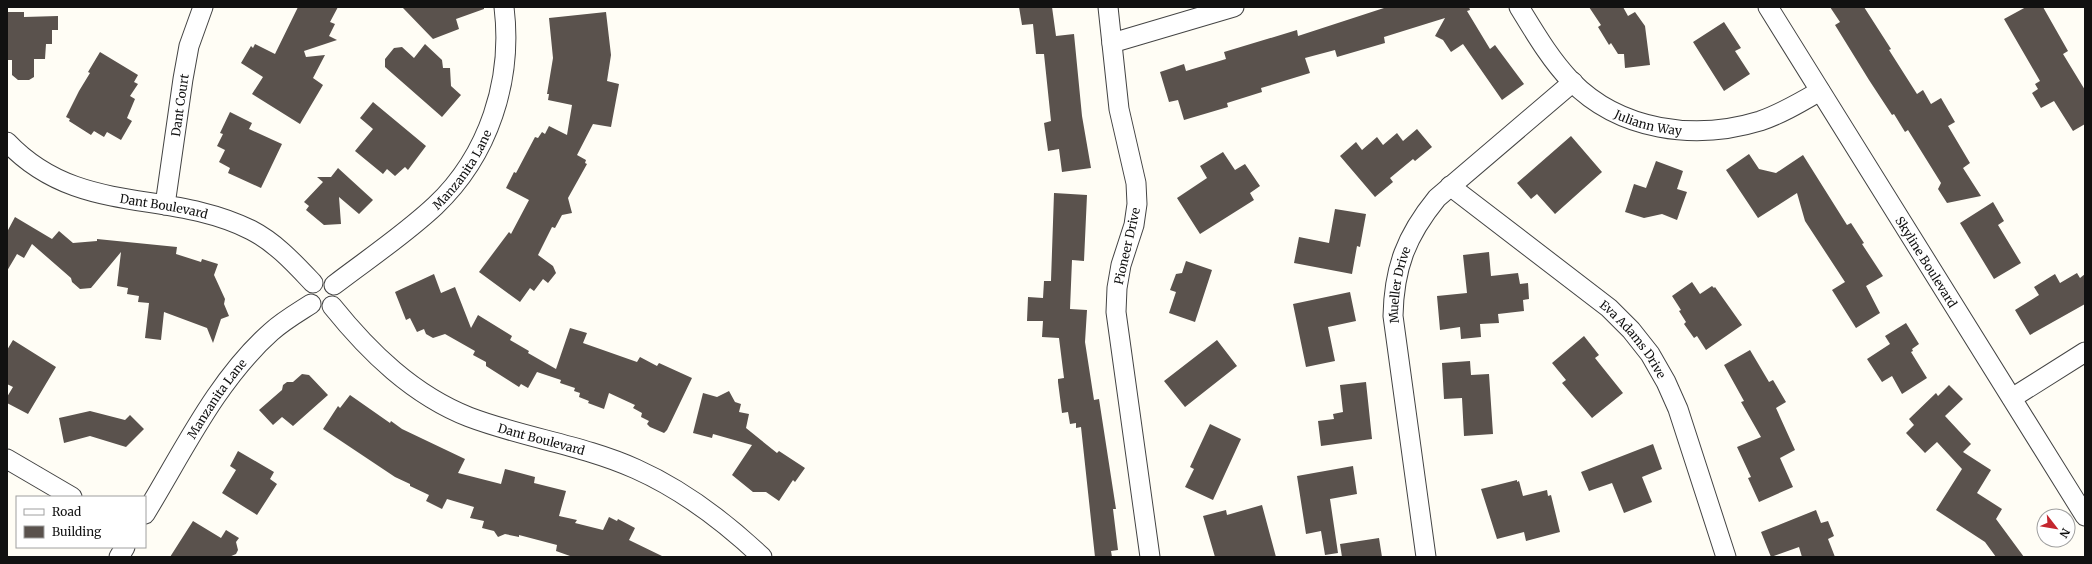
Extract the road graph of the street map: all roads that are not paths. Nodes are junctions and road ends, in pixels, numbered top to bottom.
1 (203, 7) edge
2 (504, 7) edge
3 (1108, 7) edge
4 (1234, 7) edge
5 (1518, 7) edge
6 (1768, 7) edge
7 (1112, 43) junction
8 (1573, 82) junction
9 (1820, 91) junction
10 (7, 142) edge
11 (1450, 186) junction
12 (165, 205) junction
13 (313, 283) junction
14 (334, 285) junction
15 (311, 304) junction
16 (332, 306) junction
17 (2085, 352) edge
18 (2012, 398) junction
19 (7, 459) edge
20 (70, 496) edge
21 (146, 512) edge
22 (2085, 516) edge
23 (124, 548) edge
24 (119, 557) edge
25 (762, 557) edge
26 (1150, 557) edge
27 (1426, 557) edge
28 (1726, 557) edge

1 - 12 street, Dant Court
2 - 14 street, Manzanita Lane
3 - 7 street, Pioneer Drive
4 - 7 street
5 - 8 street, Juliann Way
6 - 9 street, Skyline Boulevard
7 - 26 street, Pioneer Drive
8 - 9 street, Juliann Way
8 - 11 street, Mueller Drive
9 - 18 street, Skyline Boulevard
10 - 12 street, Dant Boulevard
11 - 27 street, Mueller Drive
11 - 28 street, Eva Adams Drive
12 - 13 street, Dant Boulevard
13 - 14 street
13 - 15 street
14 - 16 street
15 - 16 street
15 - 21 street, Manzanita Lane
16 - 25 street, Dant Boulevard
17 - 18 street
18 - 22 street, Skyline Boulevard
19 - 20 street
23 - 24 street

